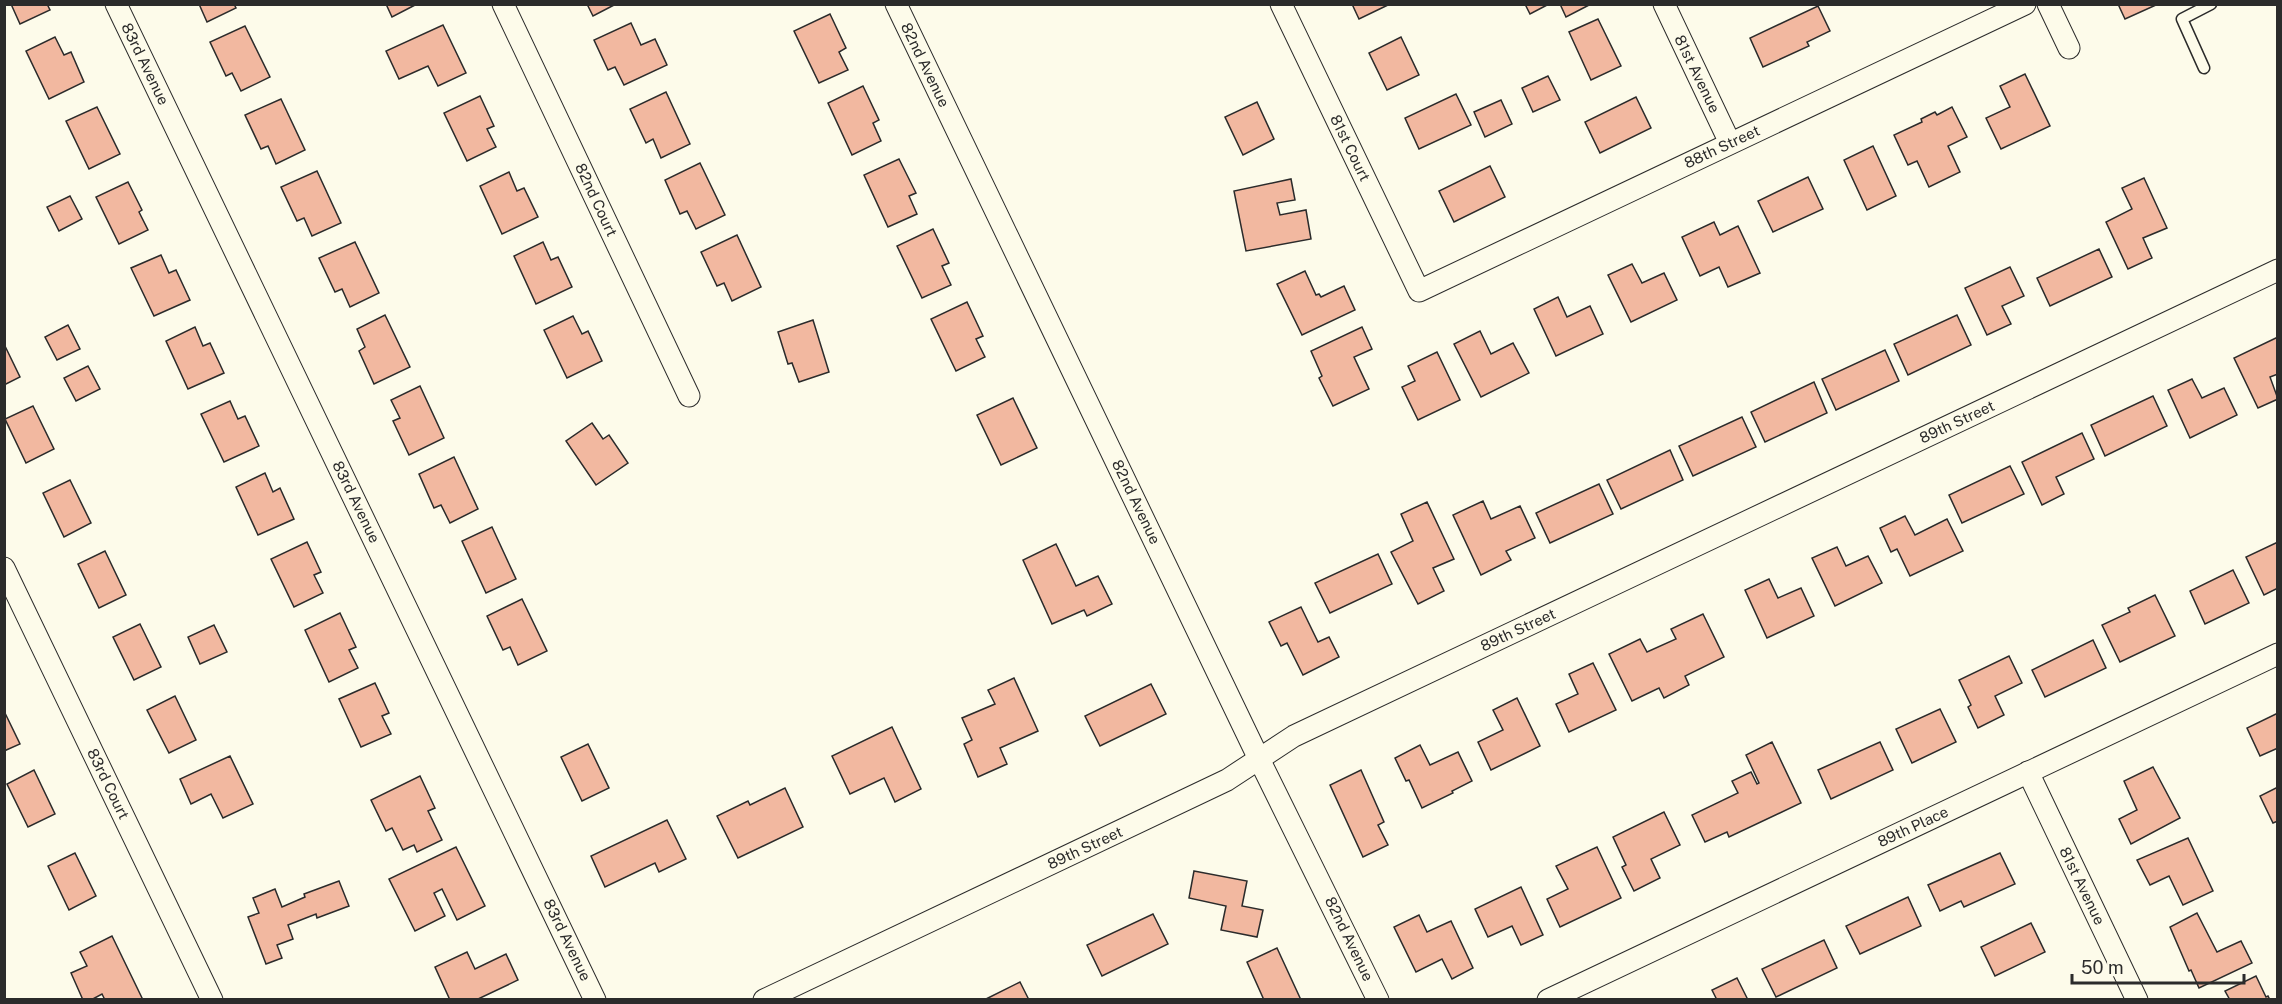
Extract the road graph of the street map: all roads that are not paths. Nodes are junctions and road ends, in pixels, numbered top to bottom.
1 (116, 4) edge
2 (503, 4) edge
3 (896, 4) edge
4 (1281, 4) edge
5 (1664, 4) edge
6 (2025, 4) edge
7 (2048, 4) edge
8 (2211, 4) edge
9 (2069, 48) dead end
10 (2204, 68) dead end
11 (1730, 143) junction
12 (2277, 270) edge
13 (1419, 291) joint
14 (689, 396) dead end
15 (4, 568) edge
16 (2277, 654) edge
17 (1259, 759) junction
18 (2028, 772) junction
19 (212, 999) edge
20 (595, 999) edge
21 (764, 999) edge
22 (1378, 999) edge
23 (1548, 999) edge
24 (2137, 999) edge

1 - 20 street, 83rd Avenue
2 - 14 street, 82nd Court
3 - 17 street, 82nd Avenue
4 - 13 street, 81st Court
5 - 11 street, 81st Avenue
6 - 11 street, 88th Street
7 - 9 street
8 - 10 lane
11 - 13 street, 88th Street
12 - 17 street, 89th Street
15 - 19 street, 83rd Court
16 - 18 street, 89th Place
17 - 21 street, 89th Street
17 - 22 street, 82nd Avenue
18 - 23 street, 89th Place
18 - 24 street, 81st Avenue

